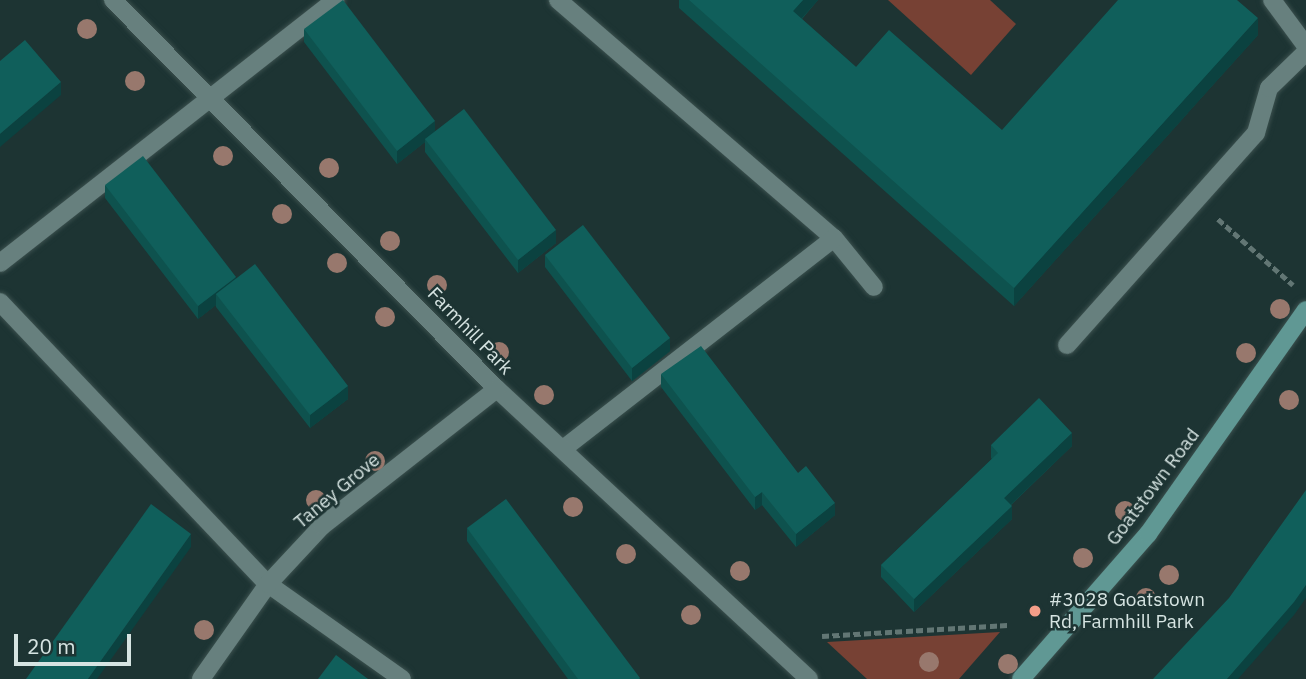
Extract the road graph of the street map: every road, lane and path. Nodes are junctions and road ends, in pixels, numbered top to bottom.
1 (113, 0) edge
2 (335, 0) edge
3 (558, 0) edge
4 (1272, 0) edge
5 (1306, 49) edge
6 (214, 95) junction
7 (1196, 200) junction
8 (834, 238) junction
9 (0, 263) edge
10 (874, 287) dead end
11 (1296, 288) dead end
12 (0, 302) edge
13 (1306, 310) edge
14 (1067, 345) dead end
15 (497, 390) junction
16 (563, 449) junction
17 (268, 584) junction
18 (1008, 625) dead end
19 (822, 636) dead end
20 (201, 679) edge
21 (402, 679) edge
22 (809, 679) edge
23 (1021, 679) edge

1 - 6 street, Farmhill Park
2 - 6 street
3 - 8 street
4 - 5 street
5 - 7 street
6 - 9 street
6 - 15 street, Farmhill Park
7 - 11 path
7 - 14 street
8 - 10 street
8 - 16 street
12 - 17 street
13 - 23 main road, Goatstown Road
15 - 16 street, Farmhill Park
15 - 17 street, Taney Grove
16 - 22 street, Farmhill Park
17 - 20 street, Taney Grove
17 - 21 street
18 - 19 path

